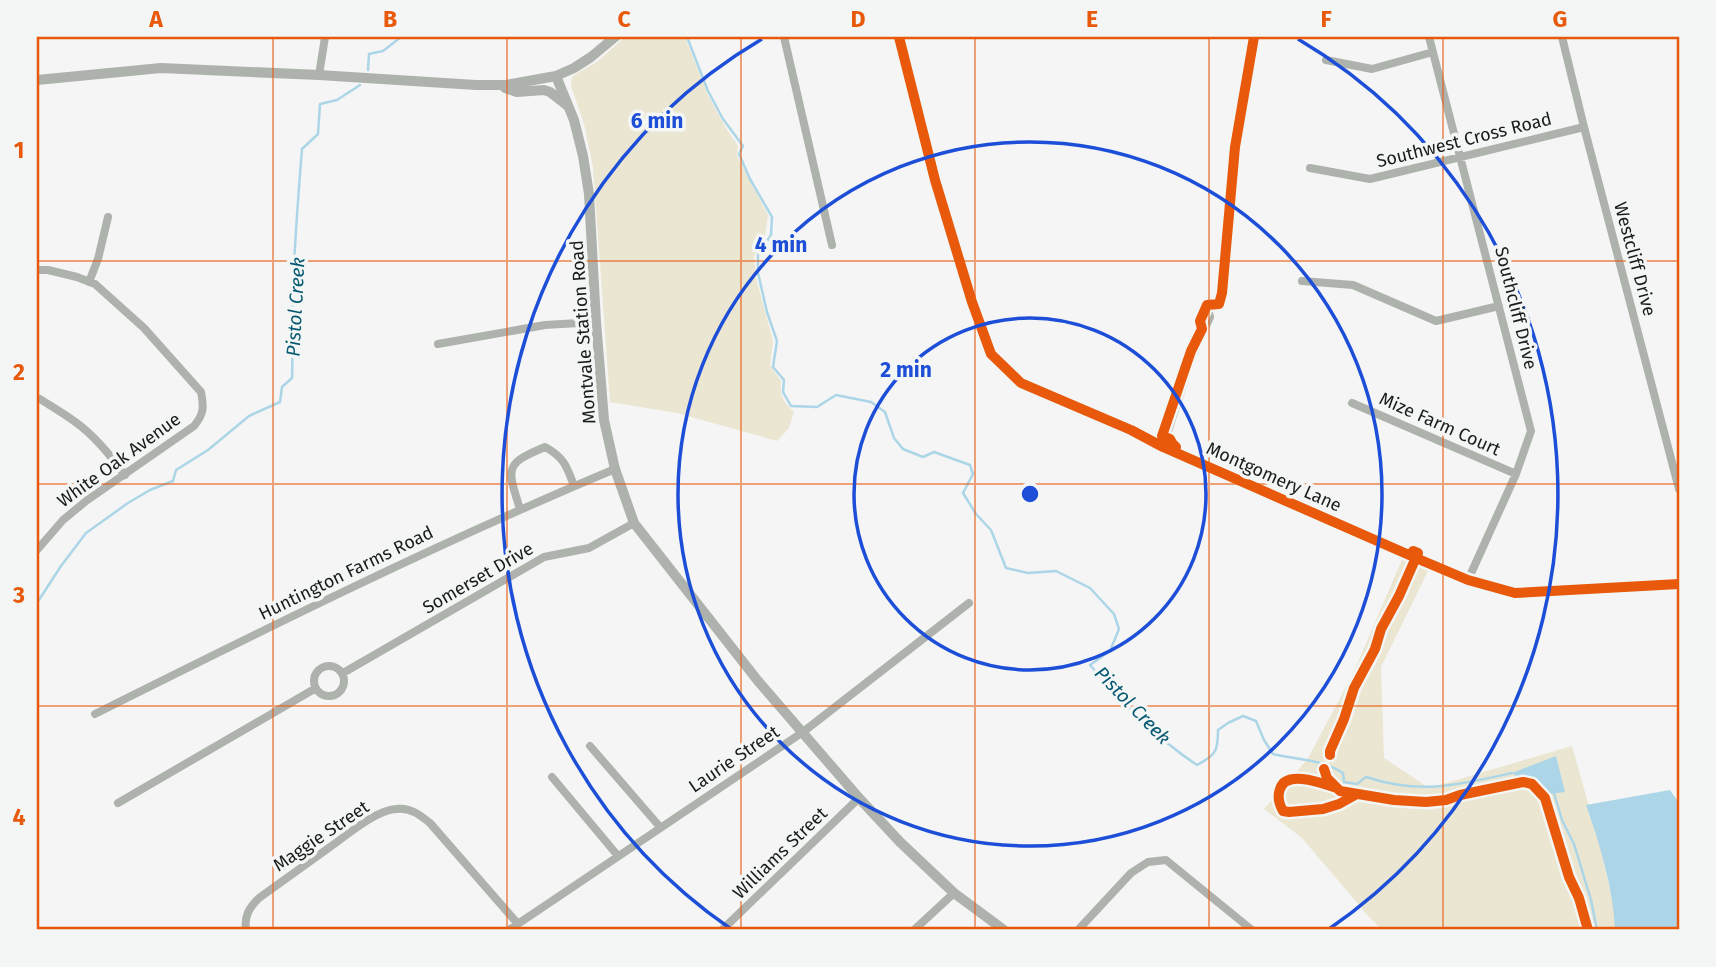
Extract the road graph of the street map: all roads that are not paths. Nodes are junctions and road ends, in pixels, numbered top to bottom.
1 (325, 37) edge
2 (615, 37) edge
3 (784, 37) edge
4 (899, 37) edge
5 (1429, 37) edge
6 (1562, 37) edge
7 (1433, 52) junction
8 (1326, 60) dead end
9 (319, 75) junction
10 (556, 76) junction
11 (37, 80) edge
12 (494, 86) junction
13 (569, 107) junction
14 (1584, 127) junction
15 (1461, 156) junction
16 (1310, 168) dead end
17 (108, 217) dead end
18 (832, 245) dead end
19 (37, 270) edge
20 (1303, 281) dead end
21 (89, 282) junction
22 (1207, 305) dead end
23 (1499, 306) junction
24 (596, 322) junction
25 (438, 344) dead end
26 (40, 399) dead end
27 (1352, 403) dead end
28 (1163, 447) junction
29 (615, 469) junction
30 (1516, 474) junction
31 (125, 475) junction
32 (574, 485) junction
33 (1679, 489) edge
34 (520, 509) junction
35 (634, 523) junction
36 (37, 548) edge
37 (1468, 579) junction
38 (1679, 584) edge
39 (969, 603) dead end
40 (342, 673) junction
41 (316, 688) junction
42 (95, 714) dead end
43 (803, 732) junction
44 (590, 746) dead end
45 (552, 777) dead end
46 (859, 798) junction
47 (117, 803) dead end
48 (660, 827) junction
49 (618, 856) junction
50 (954, 893) junction
51 (518, 924) junction
52 (246, 930) edge
53 (509, 930) edge
54 (722, 930) edge
55 (914, 930) edge
56 (1004, 930) edge
57 (1078, 930) edge
58 (1252, 930) edge

1 - 9 street
2 - 10 street
3 - 18 street
4 - 28 street, Montgomery Lane
5 - 7 street, Southcliff Drive
6 - 14 street, Westcliff Drive
7 - 8 street
7 - 15 street, Southcliff Drive
9 - 11 street
9 - 12 street
10 - 12 street
10 - 13 street, Montvale Station Road
12 - 13 street
13 - 24 street, Montvale Station Road
14 - 15 street, Southwest Cross Road
14 - 33 street, Westcliff Drive
15 - 16 street, Southwest Cross Road
15 - 23 street, Southcliff Drive
17 - 21 street
19 - 21 street, White Oak Avenue
20 - 23 street
21 - 31 street, White Oak Avenue
22 - 28 street
23 - 30 street, Southcliff Drive
24 - 25 street
24 - 29 street, Montvale Station Road
26 - 31 street
27 - 30 street, Mize Farm Court
28 - 37 street, Montgomery Lane
29 - 32 street, Huntington Farms Road
29 - 35 street, Montvale Station Road
30 - 37 street, Southcliff Drive
31 - 36 street, White Oak Avenue
32 - 34 street, Huntington Farms Road
32 - 34 street
34 - 42 street, Huntington Farms Road
35 - 40 street, Somerset Drive
35 - 43 street, Montvale Station Road
37 - 38 street, Montgomery Lane
39 - 43 street, Laurie Street
40 - 41 street, Somerset Drive
40 - 41 street, Somerset Drive
41 - 47 street, Somerset Drive
43 - 46 street, Montvale Station Road
43 - 48 street, Laurie Street
44 - 48 street
45 - 49 street
46 - 50 street, Montvale Station Road
46 - 54 street, Williams Street
48 - 49 street, Laurie Street
49 - 51 street, Laurie Street
50 - 55 street
50 - 56 street, Montvale Station Road
51 - 52 street, Maggie Street
51 - 53 street, Laurie Street
57 - 58 street

